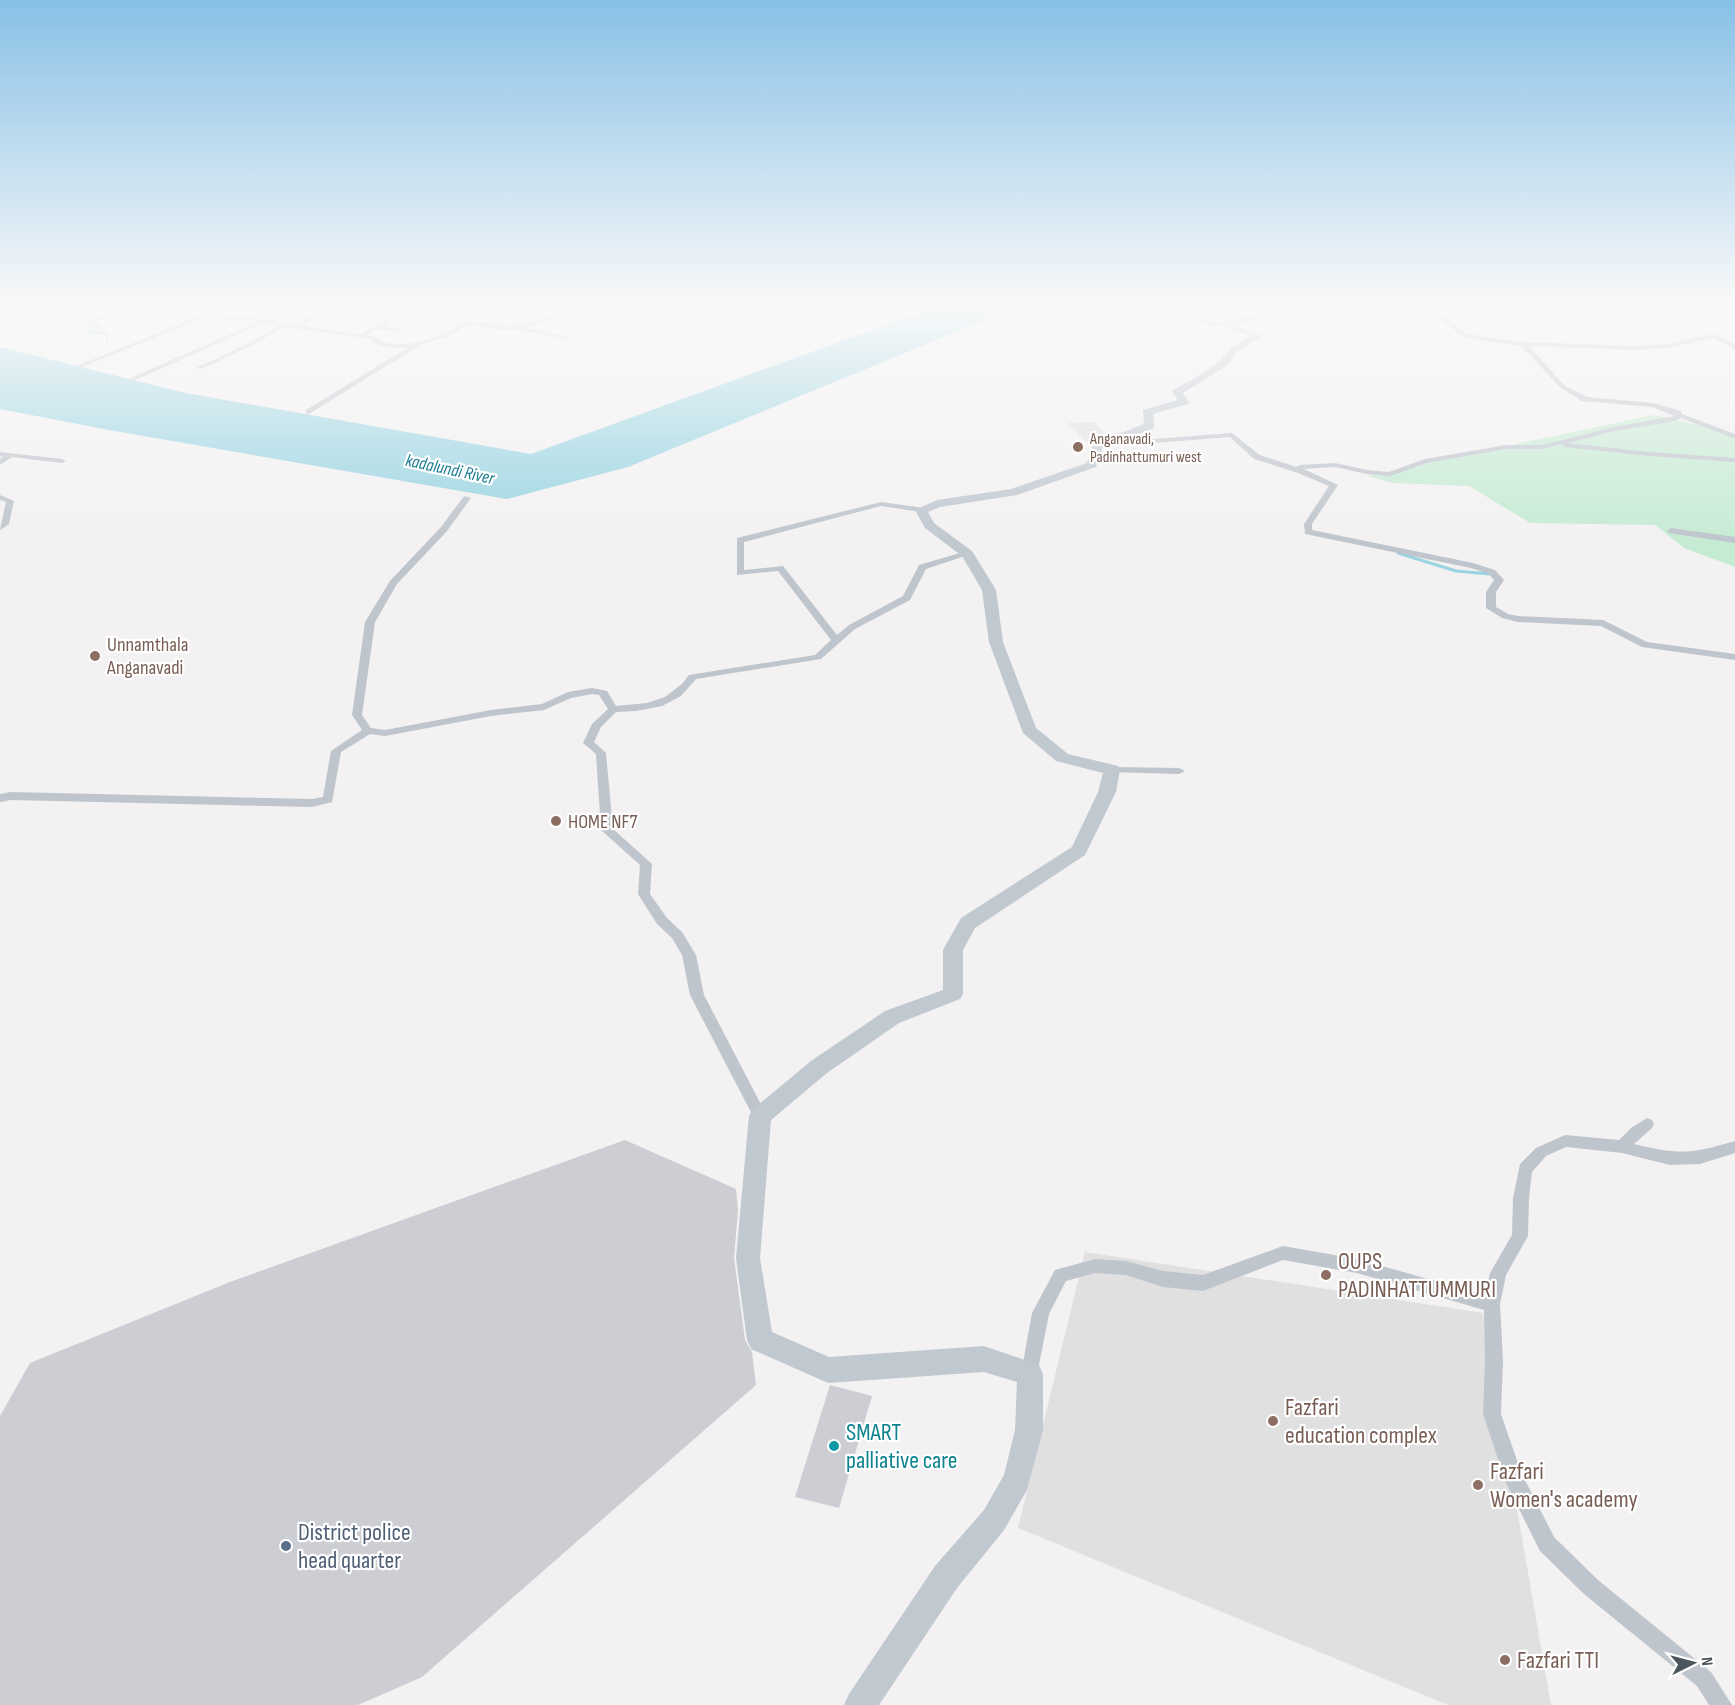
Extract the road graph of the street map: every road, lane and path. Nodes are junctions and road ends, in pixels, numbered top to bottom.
1 (353, 385) edge
2 (1191, 385) edge
3 (1561, 385) edge
4 (309, 412) dead end
5 (1678, 413) junction
6 (1132, 433) junction
7 (1735, 437) edge
8 (1559, 443) junction
9 (0, 454) edge
10 (10, 455) junction
11 (1735, 460) edge
12 (62, 461) dead end
13 (0, 463) edge
14 (1301, 471) junction
15 (0, 497) edge
16 (467, 498) dead end
17 (921, 510) junction
18 (0, 527) edge
19 (1671, 531) dead end
20 (1735, 540) edge
21 (967, 554) junction
22 (837, 641) junction
23 (1735, 657) edge
24 (613, 710) junction
25 (368, 730) junction
26 (1112, 770) junction
27 (1179, 771) dead end
28 (0, 798) edge
29 (760, 1116) junction
30 (1647, 1124) dead end
31 (1622, 1147) junction
32 (1735, 1147) edge
33 (1492, 1304) junction
34 (1030, 1374) junction
35 (860, 1705) edge
36 (1721, 1705) edge

1 - 4 street
2 - 6 main road
3 - 5 street
5 - 7 street
5 - 8 street
6 - 14 street
6 - 17 main road
8 - 11 street
8 - 14 street
9 - 10 street
10 - 12 street
10 - 13 street
14 - 23 street
15 - 18 street
16 - 25 street
17 - 21 main road
17 - 22 street
19 - 20 street
21 - 22 street
21 - 26 main road
22 - 24 street
24 - 25 street
24 - 29 street
25 - 28 street
26 - 27 street
26 - 29 main road
29 - 34 main road
30 - 31 street
31 - 32 street
31 - 33 street
33 - 34 street
33 - 36 street
34 - 35 main road

